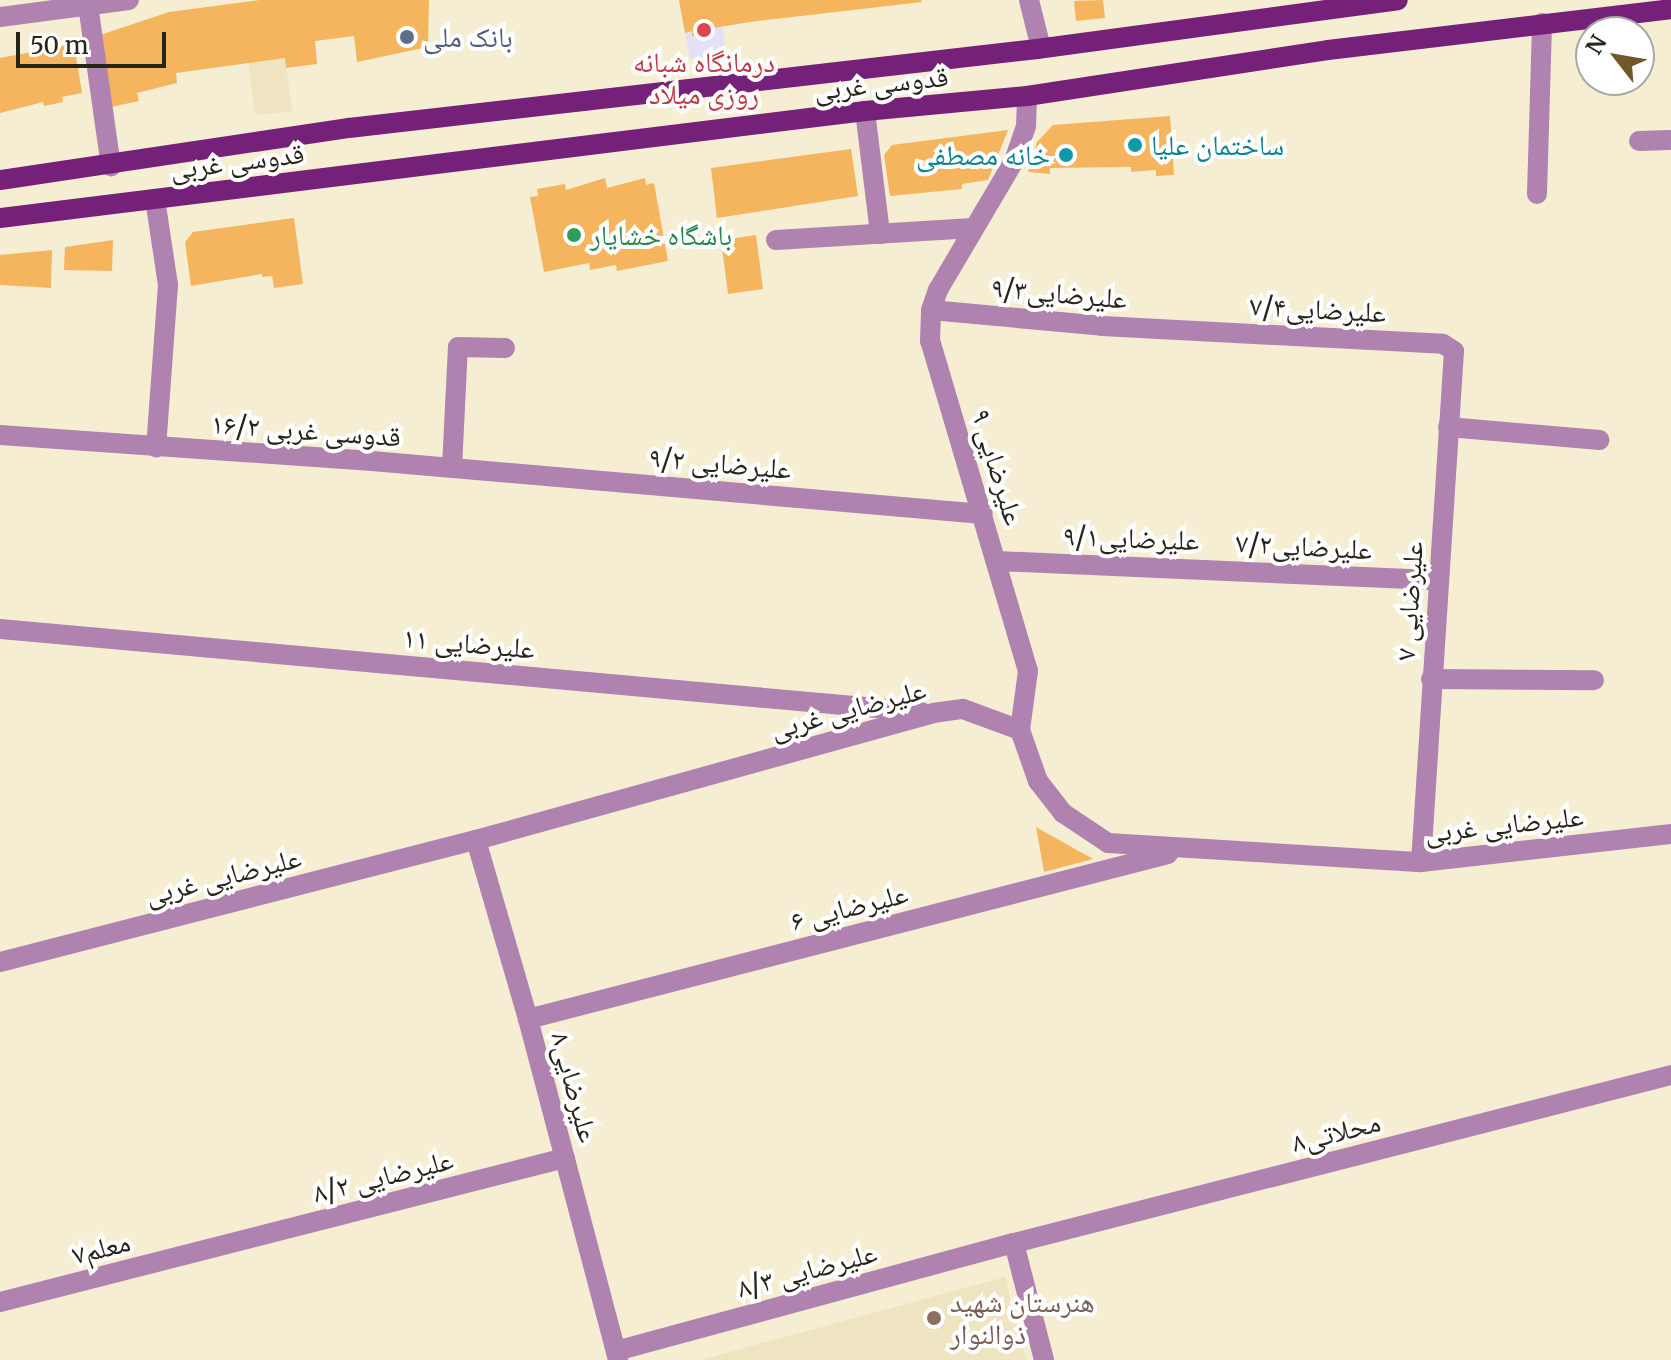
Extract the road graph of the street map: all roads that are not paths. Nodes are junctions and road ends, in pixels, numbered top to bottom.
1 (129, 0) edge
2 (1029, 0) edge
3 (1398, 0) edge
4 (88, 5) junction
5 (1274, 8) edge
6 (1671, 9) edge
7 (0, 17) edge
8 (1542, 23) junction
9 (1041, 48) junction
10 (1027, 96) junction
11 (865, 111) junction
12 (1671, 140) edge
13 (1639, 141) dead end
14 (111, 166) junction
15 (0, 180) edge
16 (1537, 194) dead end
17 (155, 199) junction
18 (0, 218) edge
19 (973, 228) junction
20 (880, 234) junction
21 (776, 240) dead end
22 (931, 310) junction
23 (1182, 330) joint
24 (1450, 345) joint
25 (505, 348) dead end
26 (1448, 427) junction
27 (0, 435) edge
28 (1599, 440) dead end
29 (156, 448) junction
30 (452, 468) junction
31 (983, 514) junction
32 (997, 561) junction
33 (1215, 570) joint
34 (1439, 580) junction
35 (0, 629) edge
36 (1431, 679) junction
37 (1594, 680) dead end
38 (933, 713) junction
39 (1020, 730) junction
40 (1671, 834) edge
41 (476, 840) junction
42 (1183, 850) junction
43 (1421, 862) junction
44 (0, 962) edge
45 (528, 1019) junction
46 (1671, 1075) edge
47 (565, 1158) junction
48 (1014, 1243) junction
49 (215, 1248) joint
50 (0, 1302) edge
51 (617, 1355) edge
52 (1044, 1360) edge

1 - 4 street
2 - 9 street
3 - 5 main road, قدوسی غربی
4 - 7 street
4 - 14 street
5 - 9 main road, قدوسی غربی
6 - 8 main road, قدوسی غربی
8 - 10 main road, قدوسی غربی
8 - 16 street
9 - 14 main road, قدوسی غربی
10 - 11 main road, قدوسی غربی
10 - 19 street, ۹ علیرضایی
11 - 17 main road, قدوسی غربی
11 - 20 street
12 - 13 street
14 - 15 main road, قدوسی غربی
17 - 18 main road, قدوسی غربی
17 - 29 street
19 - 20 street
19 - 22 street, ۹ علیرضایی
20 - 21 street
22 - 23 street, علیرضایی۹/۳
22 - 31 street, ۹ علیرضایی
23 - 24 street, علیرضایی۷/۴
24 - 26 street, ۷ علیرضایی
25 - 30 street
26 - 28 street
26 - 34 street, ۷ علیرضایی
27 - 29 street, ۱۶/۲ قدوسی غربی
29 - 30 street, ۱۶/۲ قدوسی غربی
30 - 31 street, ۹/۲ علیرضایی
31 - 32 street, ۹ علیرضایی
32 - 33 street, علیرضایی۹/۱
32 - 39 street, ۹ علیرضایی
33 - 34 street, علیرضایی۷/۲
34 - 36 street, ۷ علیرضایی
35 - 38 street, ۱۱ علیرضایی
36 - 37 street
36 - 43 street, ۷ علیرضایی
38 - 39 street, علیرضایی غربی
38 - 41 street, علیرضایی غربی
39 - 42 street, علیرضایی غربی
40 - 43 street, علیرضایی غربی
41 - 44 street, علیرضایی غربی
41 - 45 street, علیرضایی۸
42 - 43 street, علیرضایی غربی
42 - 45 street, ۶ علیرضایی
45 - 47 street, علیرضایی۸
46 - 48 street, محلاتی۸
47 - 49 street, علیرضایی ۸/۲
47 - 51 street, علیرضایی۸
48 - 51 street, ۸/۳ علیرضایی
48 - 52 street
49 - 50 street, معلم۷

